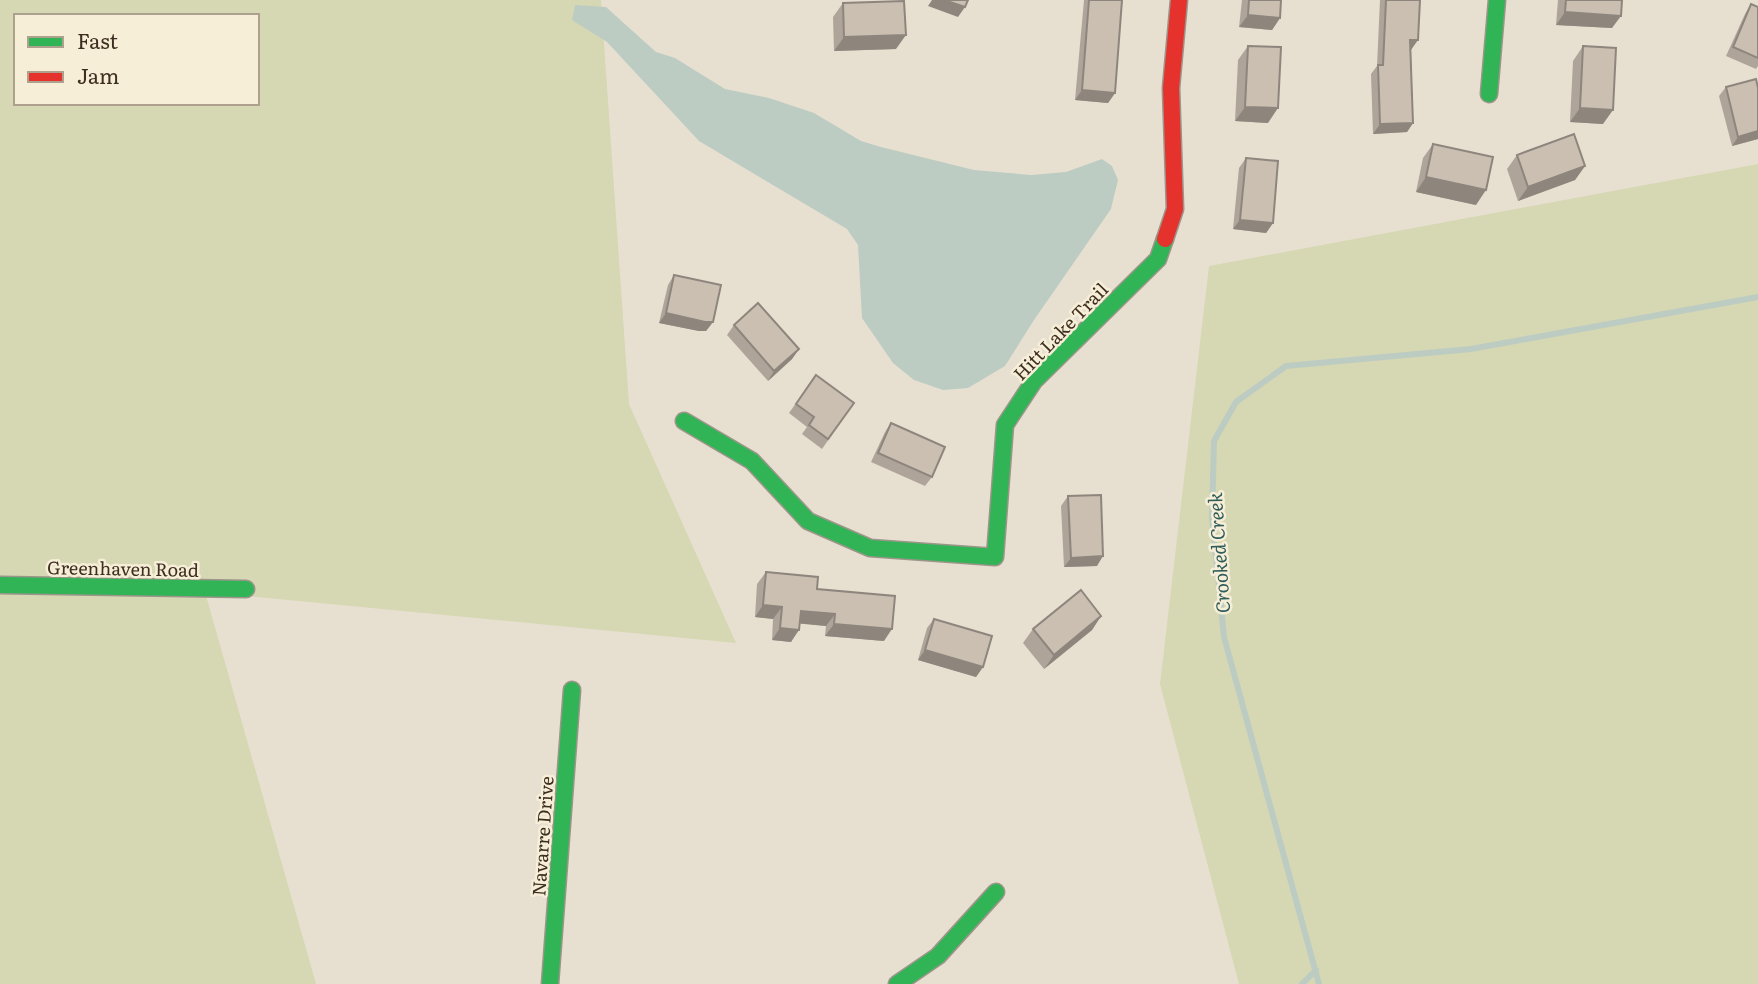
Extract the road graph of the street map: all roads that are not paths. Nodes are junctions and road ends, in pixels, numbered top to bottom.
1 (1179, 0) edge
2 (1497, 0) edge
3 (1489, 94) dead end
4 (684, 421) dead end
5 (0, 585) edge
6 (246, 589) dead end
7 (572, 690) dead end
8 (996, 892) dead end
9 (550, 984) edge
10 (897, 984) edge

1 - 4 street, Hitt Lake Trail
2 - 3 street
5 - 6 street, Greenhaven Road
7 - 9 street, Navarre Drive
8 - 10 street

